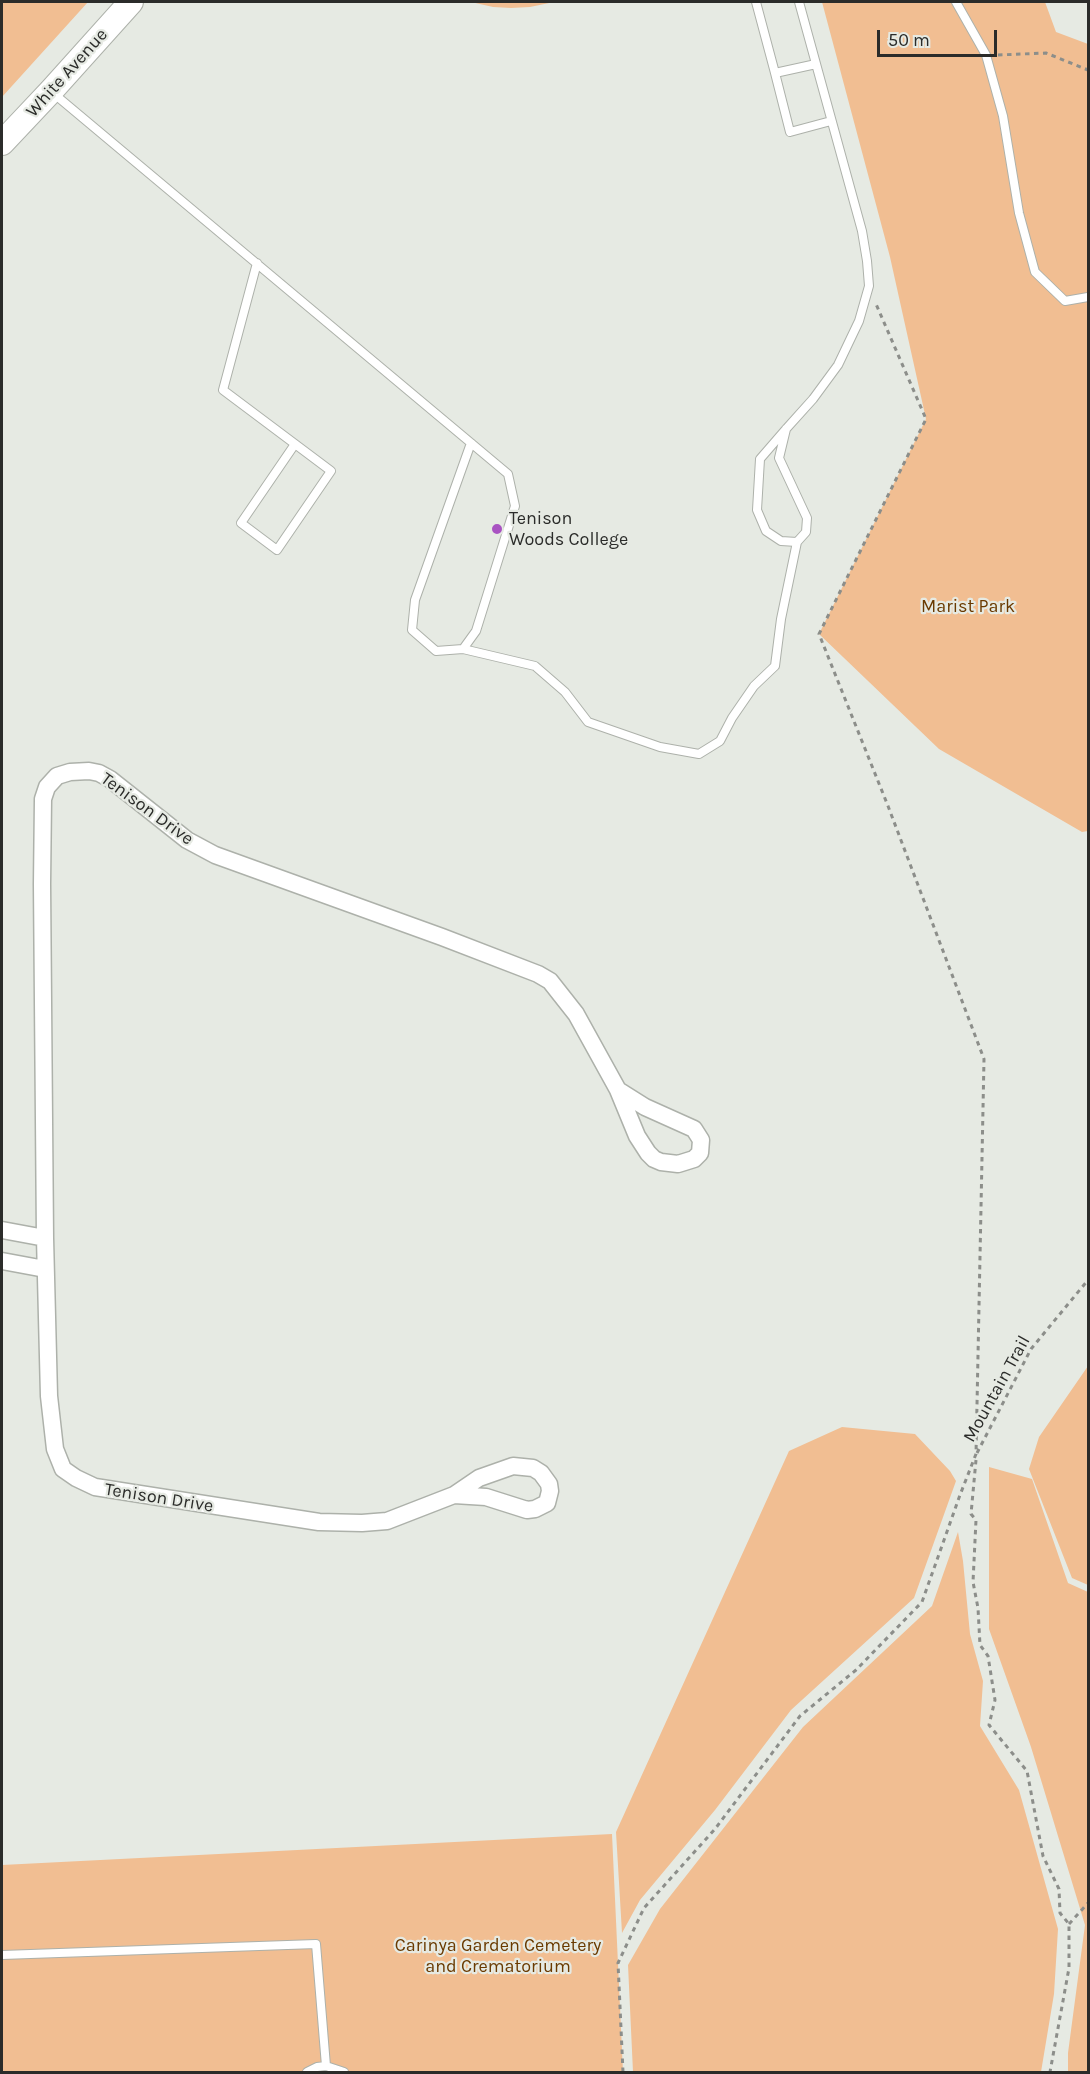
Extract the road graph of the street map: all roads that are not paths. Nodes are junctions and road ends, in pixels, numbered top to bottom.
1 (131, 2) edge
2 (756, 2) edge
3 (799, 2) edge
4 (956, 2) edge
5 (816, 64) junction
6 (775, 73) junction
7 (51, 91) junction
8 (831, 121) junction
9 (2, 143) edge
10 (257, 264) junction
11 (1089, 297) edge
12 (786, 429) junction
13 (471, 443) junction
14 (295, 444) junction
15 (797, 542) junction
16 (463, 649) junction
17 (618, 1090) junction
18 (2, 1230) edge
19 (45, 1238) junction
20 (2, 1261) edge
21 (45, 1269) junction
22 (454, 1495) junction
23 (2, 1955) edge
24 (326, 2066) junction
25 (307, 2073) edge
26 (344, 2073) edge

1 - 7 main road, White Avenue
2 - 6 lane
3 - 5 lane
4 - 11 lane
5 - 6 lane
5 - 8 lane
6 - 8 lane
7 - 9 main road, White Avenue
7 - 10 lane
8 - 12 lane
10 - 13 lane
10 - 14 lane
12 - 15 lane
12 - 15 lane
13 - 16 lane
13 - 16 lane
14 - 14 lane
15 - 16 lane
17 - 17 street, Tenison Drive
17 - 19 street, Tenison Drive
18 - 19 street
19 - 21 street, Tenison Drive
20 - 21 street
21 - 22 street, Tenison Drive
22 - 22 street, Tenison Drive
23 - 24 lane
24 - 25 lane
24 - 26 lane

